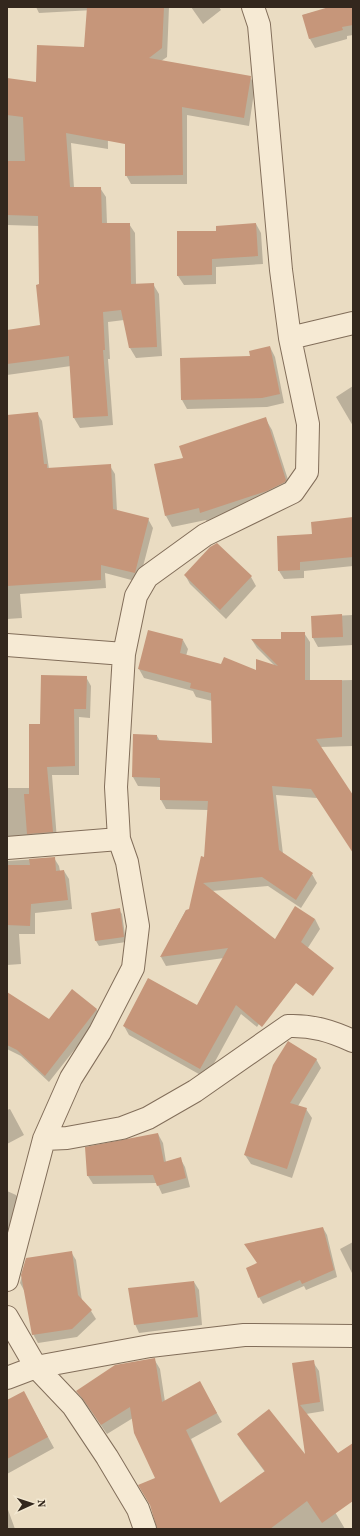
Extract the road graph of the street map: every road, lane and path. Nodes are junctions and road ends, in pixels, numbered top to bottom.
1 (253, 7) edge
2 (353, 323) edge
3 (290, 338) junction
4 (7, 645) edge
5 (124, 654) junction
6 (119, 839) junction
7 (7, 848) edge
8 (353, 1040) edge
9 (44, 1139) junction
10 (7, 1280) edge
11 (7, 1317) edge
12 (353, 1336) edge
13 (36, 1367) junction
14 (7, 1378) edge
15 (145, 1529) edge

1 - 3 street
2 - 3 street
3 - 5 street
4 - 5 street
5 - 6 street
6 - 7 street
6 - 9 street
8 - 9 street
9 - 10 street
11 - 13 street
12 - 13 street
13 - 14 street
13 - 15 street

